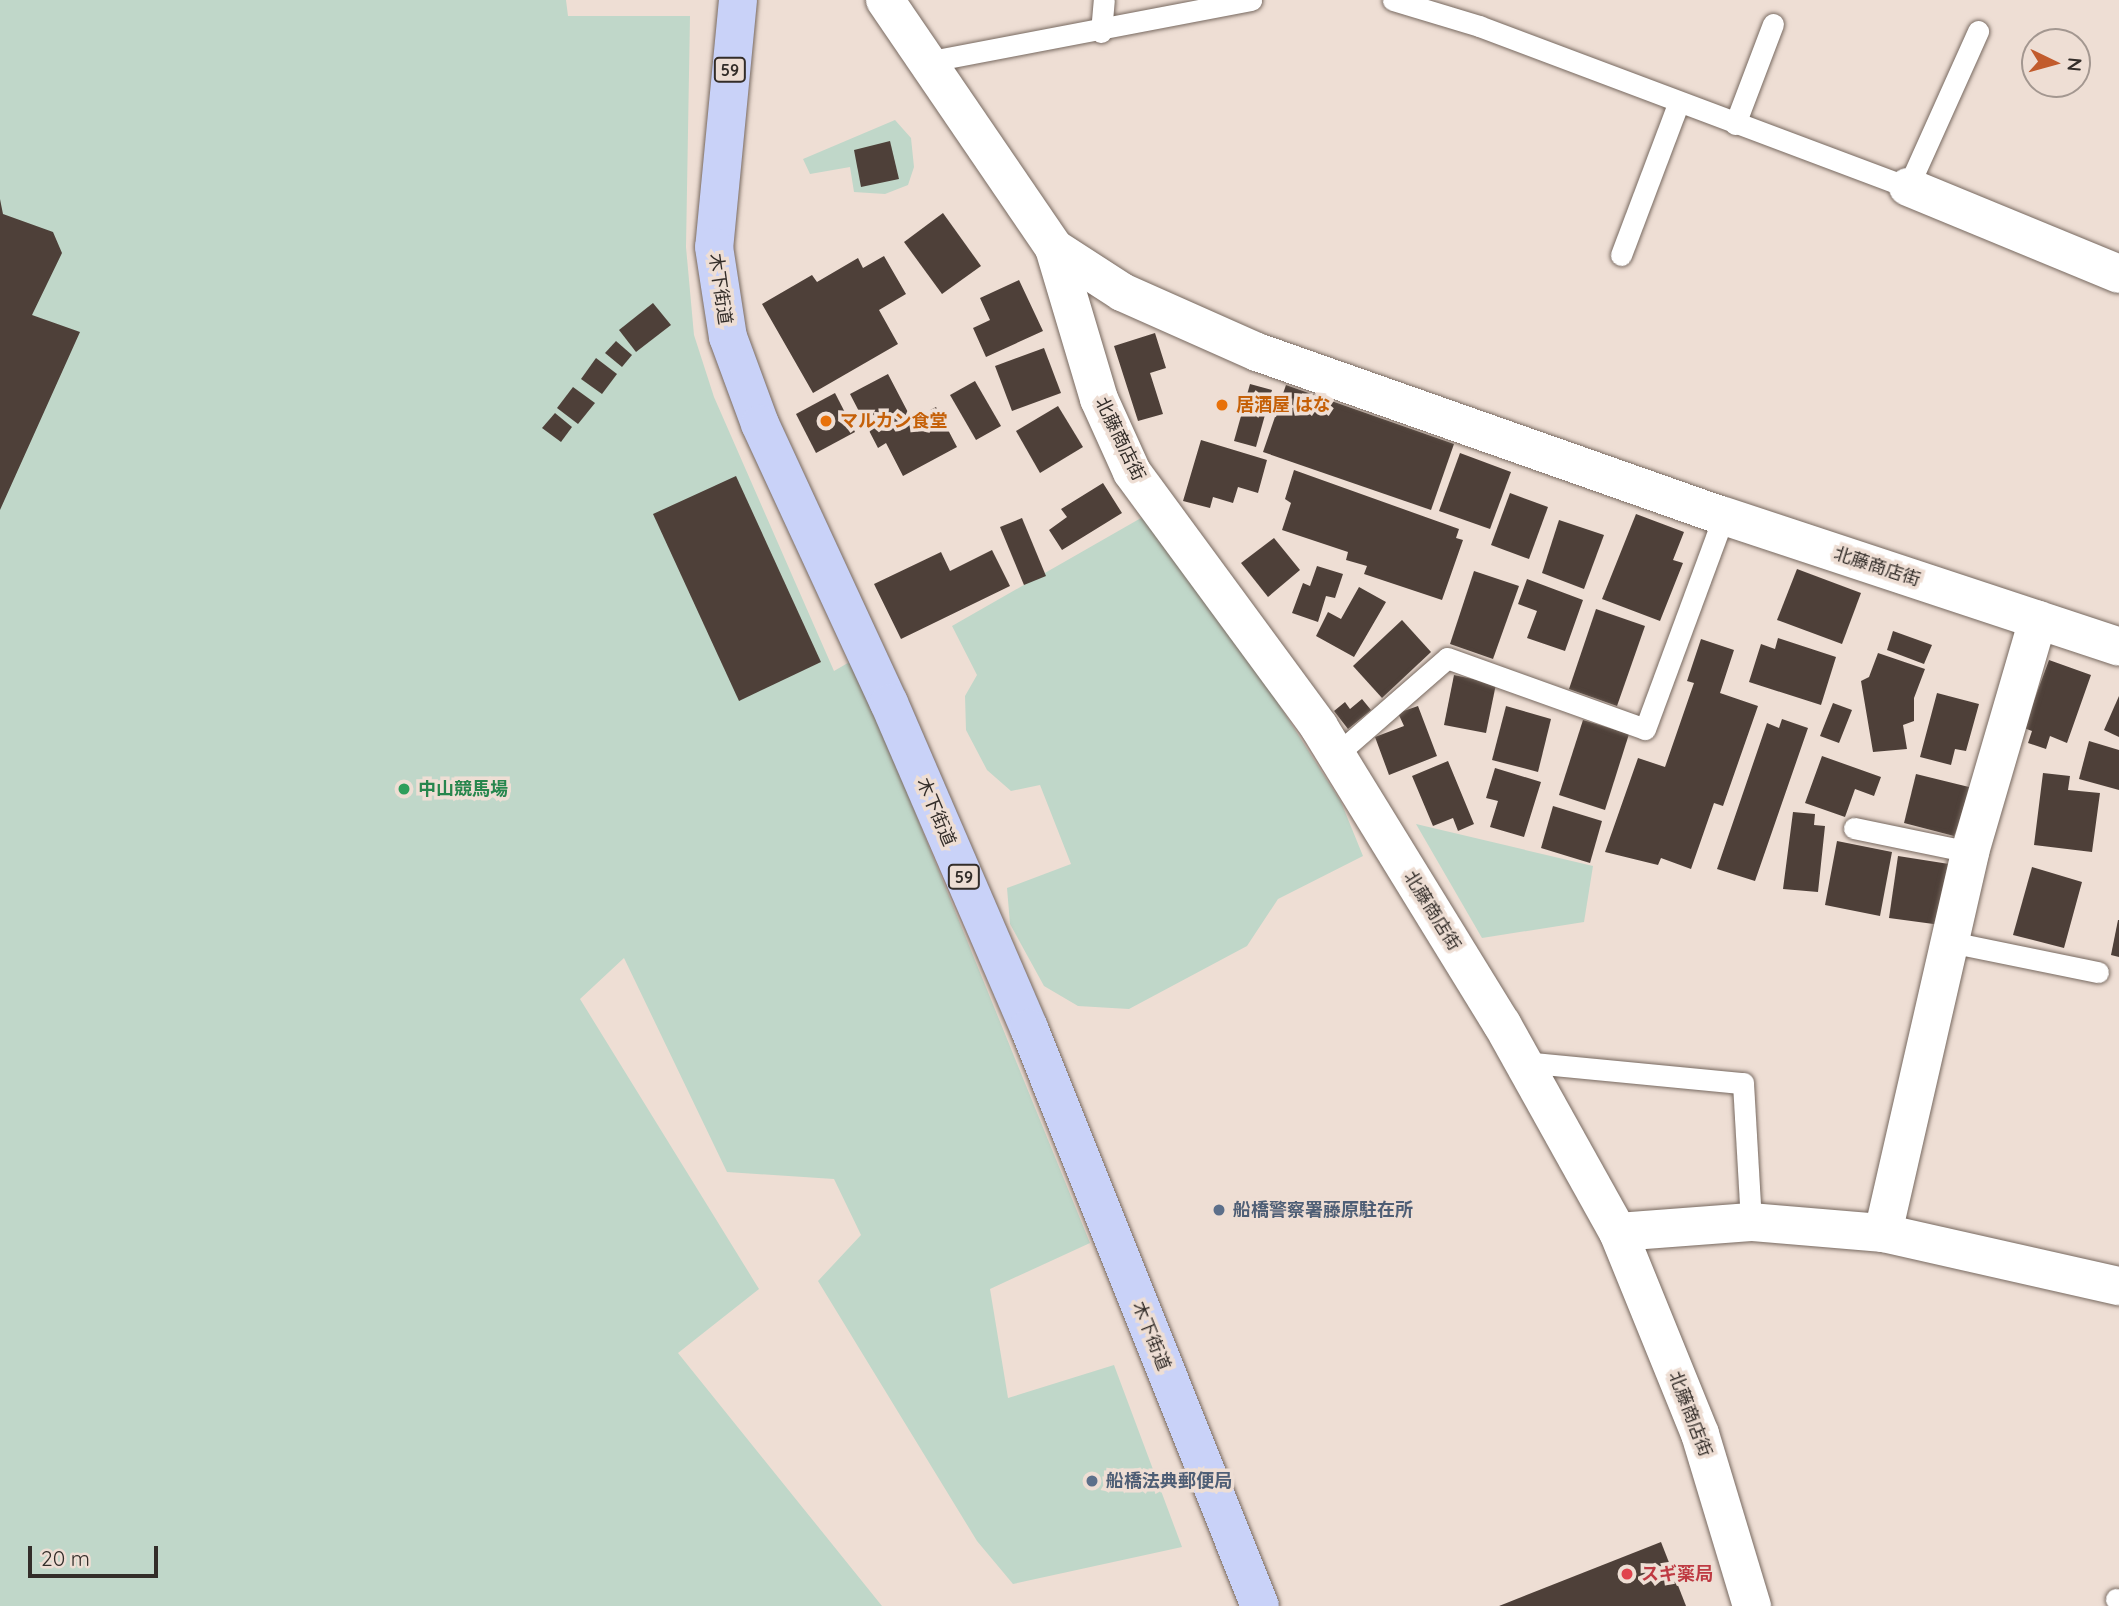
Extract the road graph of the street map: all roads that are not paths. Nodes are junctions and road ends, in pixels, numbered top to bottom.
1 (738, 0) edge
2 (886, 0) edge
3 (1104, 0) edge
4 (1251, 0) edge
5 (1393, 0) edge
6 (1773, 24) dead end
7 (1978, 31) dead end
8 (1101, 32) junction
9 (926, 62) junction
10 (1678, 104) junction
11 (1735, 124) junction
12 (1908, 187) junction
13 (1054, 248) junction
14 (1621, 255) dead end
15 (2119, 274) edge
16 (1724, 516) junction
17 (2038, 620) junction
18 (2119, 647) edge
19 (1336, 755) junction
20 (1854, 828) dead end
21 (1970, 852) junction
22 (1950, 942) junction
23 (2098, 972) dead end
24 (1523, 1062) junction
25 (1751, 1222) junction
26 (1618, 1232) junction
27 (1883, 1233) junction
28 (2119, 1286) edge
29 (1260, 1606) edge
30 (1752, 1606) edge

1 - 29 main road, 木下街道 / 59
2 - 9 street, 北藤商店街
3 - 8 lane
4 - 8 lane
5 - 10 lane
6 - 11 lane
7 - 12 lane
8 - 9 lane
9 - 13 street, 北藤商店街
10 - 11 lane
10 - 14 lane
11 - 12 lane
12 - 15 street
13 - 16 street, 北藤商店街
13 - 19 street, 北藤商店街
16 - 17 street, 北藤商店街
16 - 19 lane
17 - 18 street, 北藤商店街
17 - 21 street
19 - 24 street, 北藤商店街
20 - 21 lane
21 - 22 street
22 - 23 lane
22 - 27 street
24 - 25 lane
24 - 26 street, 北藤商店街
25 - 26 street
25 - 27 street
26 - 30 street, 北藤商店街
27 - 28 street

